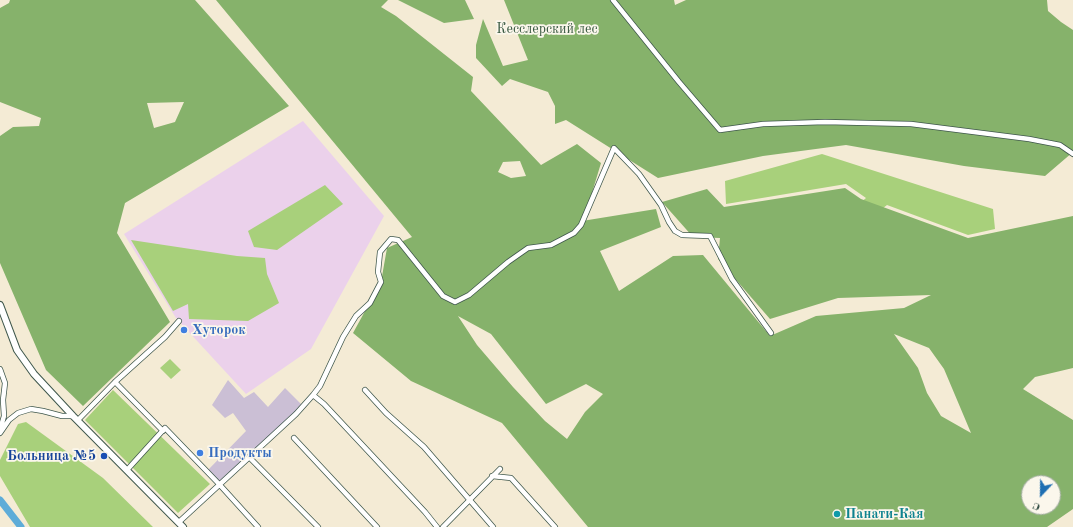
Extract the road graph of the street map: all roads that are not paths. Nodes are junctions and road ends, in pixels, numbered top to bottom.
1 (613, 0) edge
2 (1073, 154) edge
3 (1, 308) edge
4 (179, 321) dead end
5 (771, 333) dead end
6 (0, 369) edge
7 (115, 382) junction
8 (365, 390) dead end
9 (313, 395) junction
10 (76, 418) junction
11 (164, 429) junction
12 (0, 432) edge
13 (294, 438) dead end
14 (249, 457) junction
15 (500, 469) dead end
16 (127, 470) junction
17 (492, 476) junction
18 (219, 484) junction
19 (469, 500) junction
20 (181, 525) edge
21 (258, 527) edge
22 (318, 527) edge
23 (377, 527) edge
24 (437, 527) edge
25 (442, 527) edge
26 (493, 527) edge
27 (555, 527) edge

1 - 2 street
3 - 10 main road
4 - 7 street
5 - 9 street
6 - 12 street
7 - 10 street
7 - 11 street
8 - 19 street
9 - 14 street
9 - 24 street
10 - 12 street
10 - 16 main road
11 - 16 street
11 - 18 street
13 - 23 street
14 - 18 street
14 - 22 street
15 - 17 street
16 - 20 main road
17 - 19 street
17 - 27 street
18 - 20 street
18 - 21 street
19 - 25 street
19 - 26 street

